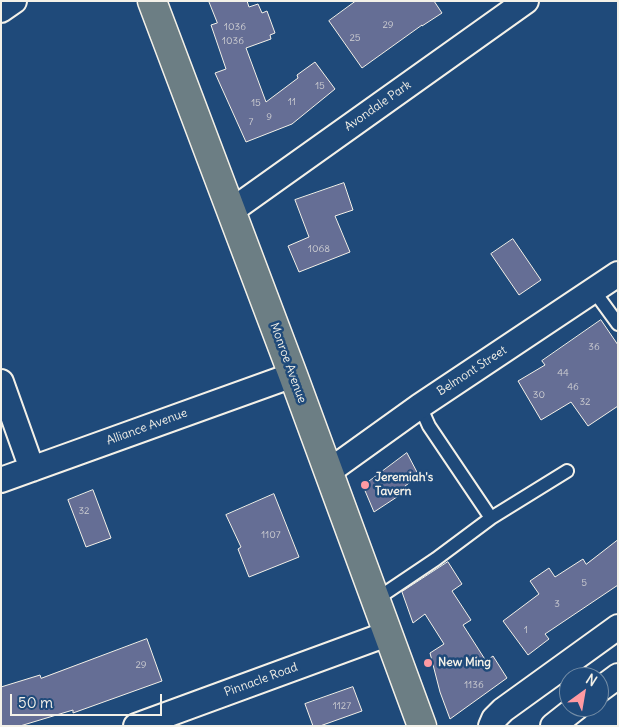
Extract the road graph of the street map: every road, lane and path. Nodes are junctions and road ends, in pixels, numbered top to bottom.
1 (14, 1) edge
2 (152, 1) edge
3 (526, 1) edge
4 (1, 10) edge
5 (231, 211) junction
6 (618, 274) edge
7 (594, 291) junction
8 (618, 324) edge
9 (293, 374) junction
10 (1, 382) edge
11 (420, 406) junction
12 (32, 468) junction
13 (567, 471) dead end
14 (328, 472) junction
15 (1, 480) edge
16 (491, 518) junction
17 (375, 600) junction
18 (618, 627) edge
19 (387, 634) junction
20 (564, 717) edge
21 (144, 724) edge
22 (422, 726) edge
23 (491, 726) edge
24 (553, 726) edge

1 - 4 street
2 - 5 main road, Monroe Avenue
3 - 5 street, Avondale Park
5 - 9 main road, Monroe Avenue
6 - 7 street, Belmont Street
7 - 8 lane
7 - 11 street, Belmont Street
9 - 12 street, Alliance Avenue
9 - 14 main road, Monroe Avenue
10 - 12 street
11 - 14 street, Belmont Street
11 - 16 lane
12 - 15 street, Alliance Avenue
13 - 16 lane
14 - 17 main road, Monroe Avenue
16 - 17 lane
17 - 19 main road, Monroe Avenue
18 - 23 street
19 - 21 street, Pinnacle Road
19 - 22 main road, Monroe Avenue
20 - 24 street

